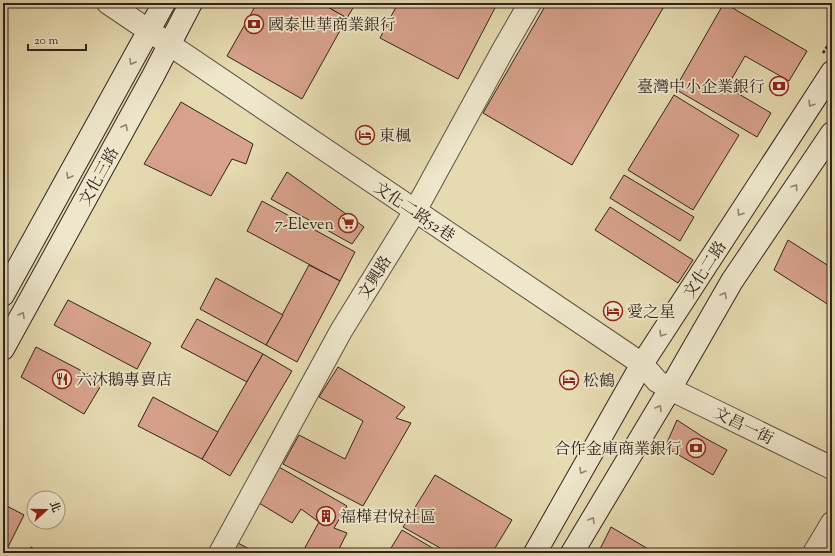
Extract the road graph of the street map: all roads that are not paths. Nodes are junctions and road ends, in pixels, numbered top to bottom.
1 (108, 3) edge
2 (164, 3) edge
3 (192, 3) edge
4 (530, 3) edge
5 (149, 31) junction
6 (169, 44) junction
7 (832, 72) edge
8 (832, 133) edge
9 (416, 211) junction
10 (3, 295) edge
11 (3, 349) edge
12 (642, 364) junction
13 (664, 385) junction
14 (832, 468) edge
15 (832, 523) edge
16 (220, 553) edge
17 (535, 553) edge
18 (572, 553) edge
19 (814, 553) edge

1 - 5 street, 文化二路52巷
2 - 5 street, 文化三路
3 - 6 street, 文化三路
4 - 9 street, 文興路
5 - 6 street, 文化二路52巷
5 -> 10 street, 文化三路
6 - 9 street, 文化二路52巷
11 -> 6 street, 文化三路
7 -> 12 street, 文化二路
13 -> 8 street, 文化二路
9 - 12 street, 文化二路52巷
9 - 16 street, 文興路
12 - 13 street, 文化二路52巷
12 -> 17 street, 文化二路
13 - 14 street, 文昌一街
18 -> 13 street, 文化二路
15 - 19 street

